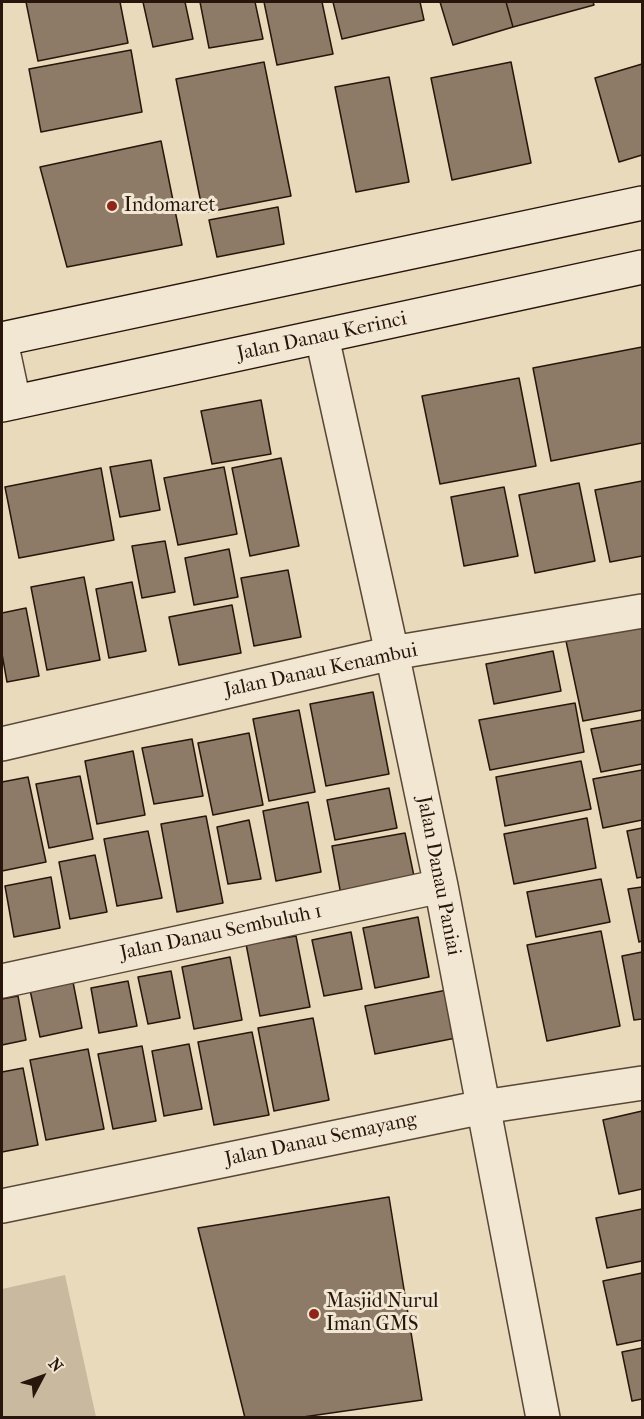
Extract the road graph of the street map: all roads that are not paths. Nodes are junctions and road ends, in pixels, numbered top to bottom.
1 (642, 203) edge
2 (642, 267) edge
3 (322, 337) junction
4 (2, 339) edge
5 (2, 346) edge
6 (8, 404) edge
7 (642, 611) edge
8 (392, 653) junction
9 (2, 744) edge
10 (441, 886) junction
11 (2, 981) edge
12 (642, 1083) edge
13 (483, 1107) junction
14 (2, 1206) edge
15 (543, 1418) edge

1 - 4 street
2 - 3 street, Jalan Danau Kerinci
3 - 6 street, Jalan Danau Kerinci
3 - 8 street, Jalan Danau Paniai
5 - 6 street
7 - 8 street, Jalan Danau Kenambui
8 - 9 street, Jalan Danau Kenambui
8 - 10 street, Jalan Danau Paniai
10 - 11 street, Jalan Danau Sembuluh 1
10 - 13 street, Jalan Danau Paniai
12 - 13 street, Jalan Danau Semayang
13 - 14 street, Jalan Danau Semayang
13 - 15 street, Jalan Danau Paniai

